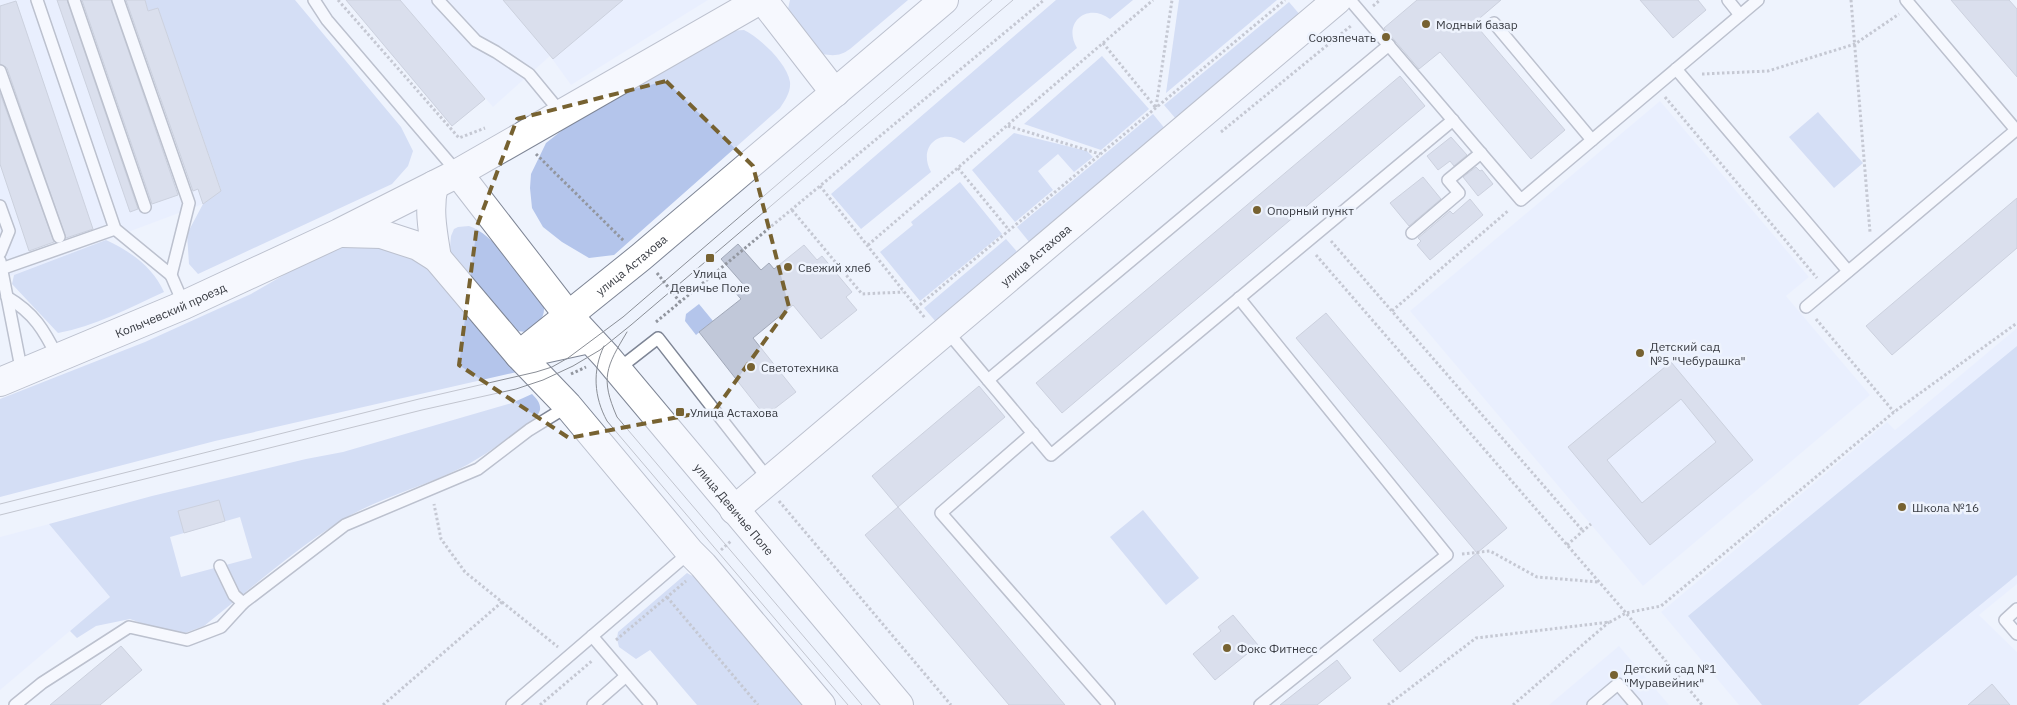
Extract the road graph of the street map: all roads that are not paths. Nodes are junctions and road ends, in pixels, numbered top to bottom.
1 (37, 0) edge
2 (74, 0) edge
3 (118, 0) edge
4 (314, 0) edge
5 (438, 0) edge
6 (762, 0) edge
7 (944, 0) edge
8 (1336, 0) edge
9 (1350, 0) edge
10 (1728, 0) edge
11 (1758, 0) edge
12 (1909, 3) edge
13 (1740, 15) junction
14 (1494, 23) dead end
15 (1389, 45) junction
16 (0, 71) edge
17 (1679, 72) junction
18 (834, 93) junction
19 (562, 114) junction
20 (1453, 120) junction
21 (1592, 140) junction
22 (1481, 153) junction
23 (446, 179) junction
24 (0, 206) edge
25 (145, 206) dead end
26 (115, 229) junction
27 (339, 233) junction
28 (1412, 233) dead end
29 (59, 237) dead end
30 (0, 253) edge
31 (437, 258) junction
32 (1, 265) edge
33 (1848, 271) junction
34 (171, 275) junction
35 (7, 297) junction
36 (1239, 298) junction
37 (184, 306) junction
38 (1806, 307) road end
39 (568, 315) junction
40 (943, 333) junction
41 (589, 338) junction
42 (519, 355) junction
43 (58, 358) junction
44 (617, 370) junction
45 (11, 377) edge
46 (988, 380) junction
47 (568, 406) junction
48 (1033, 433) junction
49 (766, 482) junction
50 (734, 510) junction
51 (690, 552) junction
52 (220, 566) dead end
53 (243, 603) junction
54 (2017, 609) edge
55 (2017, 634) edge
56 (592, 636) junction
57 (626, 676) junction
58 (15, 705) edge
59 (512, 705) edge
60 (593, 705) edge
61 (651, 705) edge
62 (821, 705) edge
63 (898, 705) edge
64 (1109, 705) edge
65 (1260, 705) edge
66 (1593, 705) edge
67 (1636, 705) edge

1 - 26 lane
2 - 25 lane
3 - 34 lane
4 - 23 lane
5 - 19 lane
6 - 18 main road
6 - 19 main road
7 - 18 main road, улица Астахова
8 - 40 main road, улица Астахова
9 - 15 lane
10 - 13 lane
11 - 13 lane
12 - 33 lane
13 - 17 lane
14 - 21 lane
15 - 20 lane
15 - 46 lane
16 - 29 lane
17 - 21 lane
17 - 33 lane
18 - 39 main road, улица Астахова
19 - 23 main road
20 - 22 lane
20 - 36 lane
21 - 22 lane
22 - 28 lane
23 - 27 main road, Колычевский проезд
23 - 31 main road
23 - 39 main road, улица Девичье Поле
24 - 30 lane
26 - 32 lane
26 - 34 lane
27 - 31 main road
27 - 37 main road, Колычевский проезд
31 - 42 main road
32 - 35 lane
33 - 38 lane
34 - 37 lane
35 - 43 lane
35 - 45 lane
36 - 48 lane
36 - 65 lane
37 - 43 main road, Колычевский проезд
39 - 41 main road, улица Девичье Поле
39 - 42 main road, улица Астахова
40 - 46 lane
40 - 49 main road, улица Астахова
41 - 42 main road
41 - 44 main road, улица Девичье Поле
42 - 47 main road
43 - 45 main road, Колычевский проезд
44 - 49 lane
44 - 50 main road, улица Девичье Поле
46 - 48 lane
47 - 51 main road
47 - 53 lane
48 - 64 lane
49 - 50 main road, улица Астахова
50 - 63 main road, улица Девичье Поле
51 - 56 lane
51 - 62 main road
52 - 53 lane
53 - 58 lane
54 - 55 lane
56 - 57 lane
56 - 59 lane
57 - 60 lane
57 - 61 lane
66 - 67 lane

